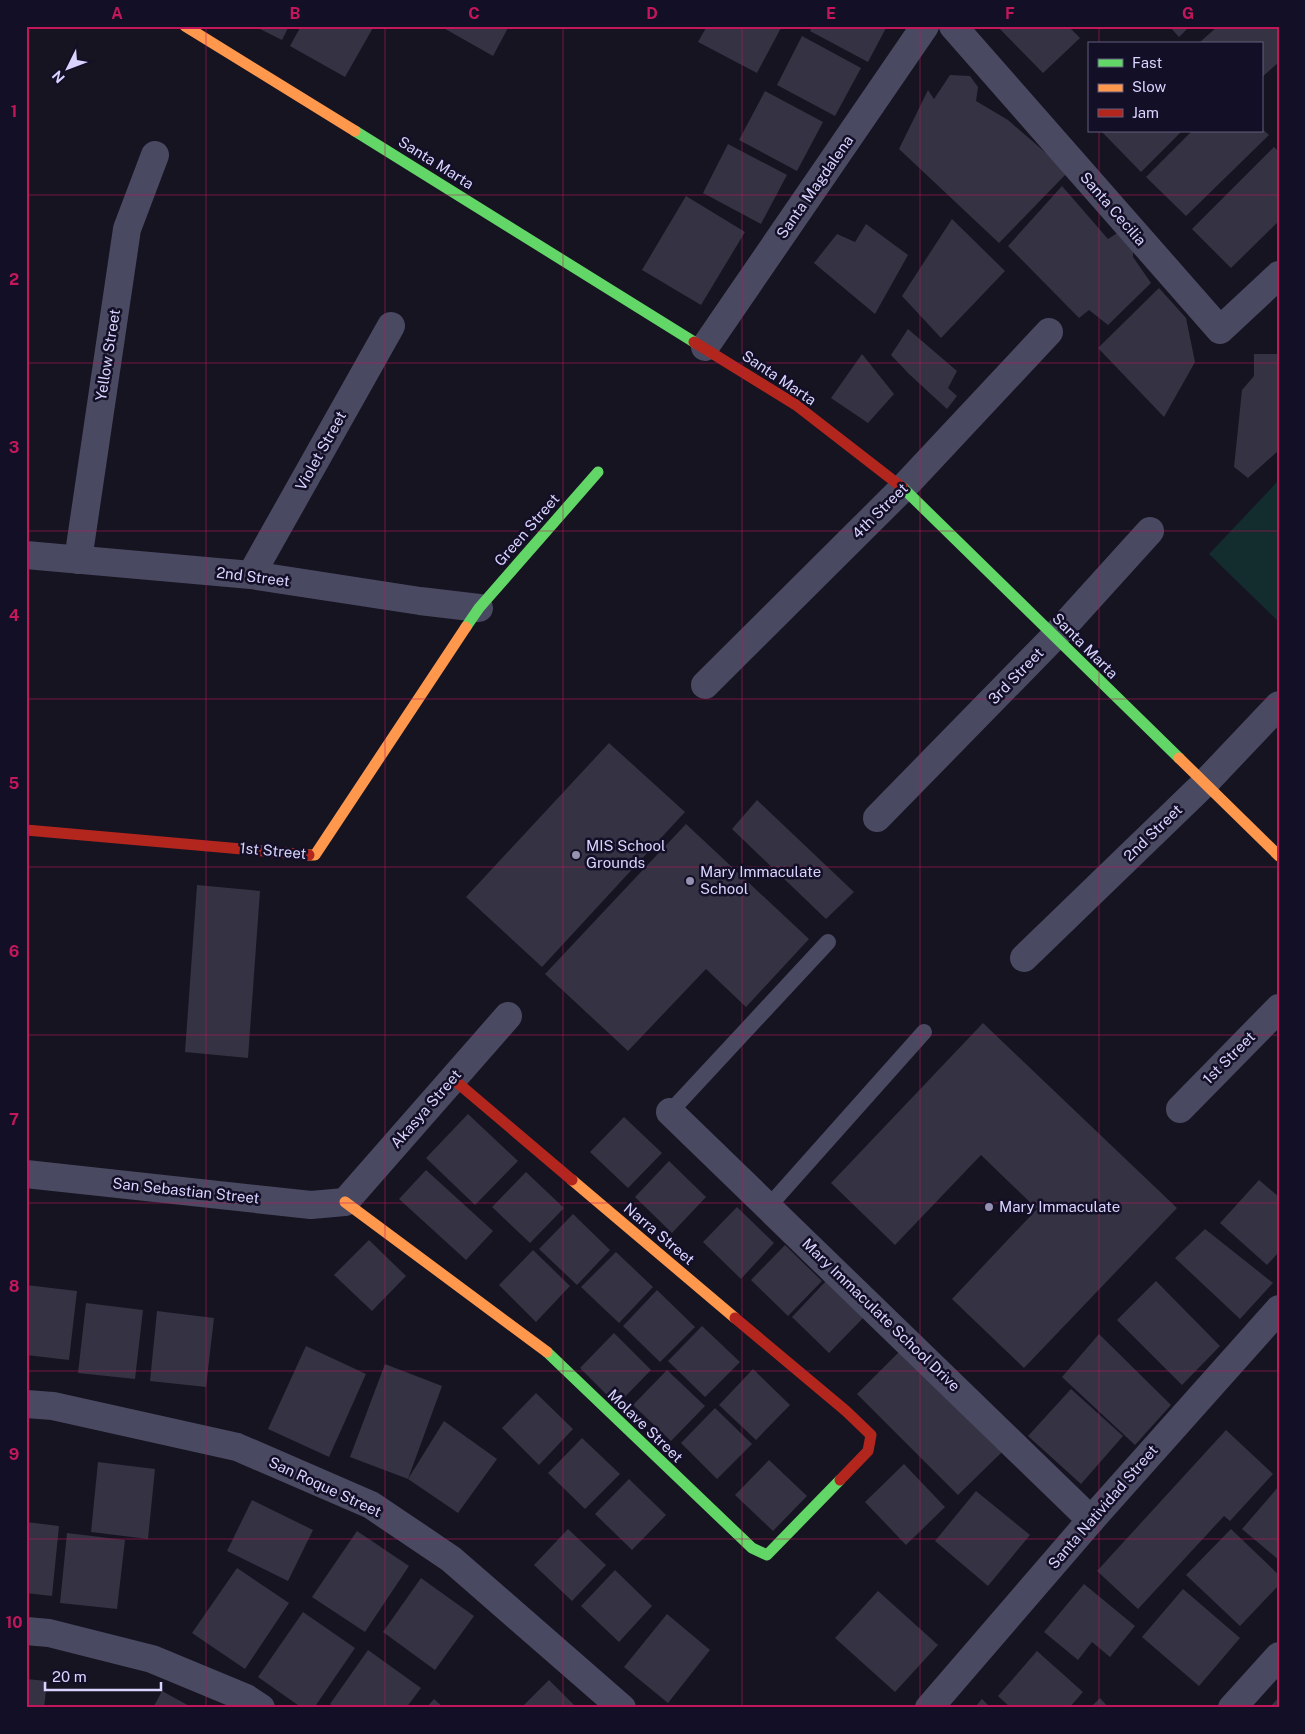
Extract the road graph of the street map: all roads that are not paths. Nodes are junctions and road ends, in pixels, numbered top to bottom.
1 (185, 26) edge
2 (925, 26) edge
3 (954, 26) edge
4 (155, 155) dead end
5 (1279, 275) edge
6 (391, 326) dead end
7 (1049, 332) dead end
8 (705, 347) junction
9 (598, 472) dead end
10 (903, 488) junction
11 (1150, 531) dead end
12 (26, 555) edge
13 (78, 560) junction
14 (251, 575) junction
15 (479, 608) junction
16 (1054, 637) junction
17 (704, 685) dead end
18 (1279, 705) edge
19 (1204, 784) junction
20 (877, 818) dead end
21 (26, 830) edge
22 (1279, 856) edge
23 (828, 942) dead end
24 (1024, 958) dead end
25 (1279, 1008) edge
26 (508, 1016) dead end
27 (924, 1032) dead end
28 (453, 1079) junction
29 (1180, 1109) dead end
30 (670, 1112) joint
31 (26, 1174) edge
32 (345, 1202) junction
33 (769, 1206) junction
34 (1279, 1309) edge
35 (26, 1404) edge
36 (846, 1411) joint
37 (1091, 1520) junction
38 (26, 1631) edge
39 (1279, 1656) edge
40 (261, 1708) edge
41 (622, 1708) edge
42 (929, 1708) edge
43 (1232, 1708) edge

1 - 8 street, Santa Marta
2 - 8 street, Santa Magdalena
3 - 5 street, Santa Cecilia
4 - 13 street, Yellow Street
6 - 14 street, Violet Street
7 - 10 street, 4th Street
8 - 10 street, Santa Marta
9 - 15 street, Green Street
10 - 16 street, Santa Marta
10 - 17 street, 4th Street
11 - 16 street, 3rd Street
12 - 13 street, 2nd Street
13 - 14 street, 2nd Street
14 - 15 street, 2nd Street
15 - 21 street, 1st Street
16 - 19 street, Santa Marta
16 - 20 street, 3rd Street
18 - 19 street, 2nd Street
19 - 22 street, Santa Marta
19 - 24 street, 2nd Street
23 - 30 lane
25 - 29 street, 1st Street
26 - 28 street, Akasya Street
27 - 33 lane
28 - 32 street, Akasya Street
28 - 36 street, Narra Street
30 - 33 street, Mary Immaculate School Drive
31 - 32 street, San Sebastian Street
32 - 36 street, Molave Street
33 - 37 street, Mary Immaculate School Drive
34 - 37 street, Santa Natividad Street
35 - 41 street, San Roque Street
37 - 42 street, Santa Natividad Street
38 - 40 street
39 - 43 street

